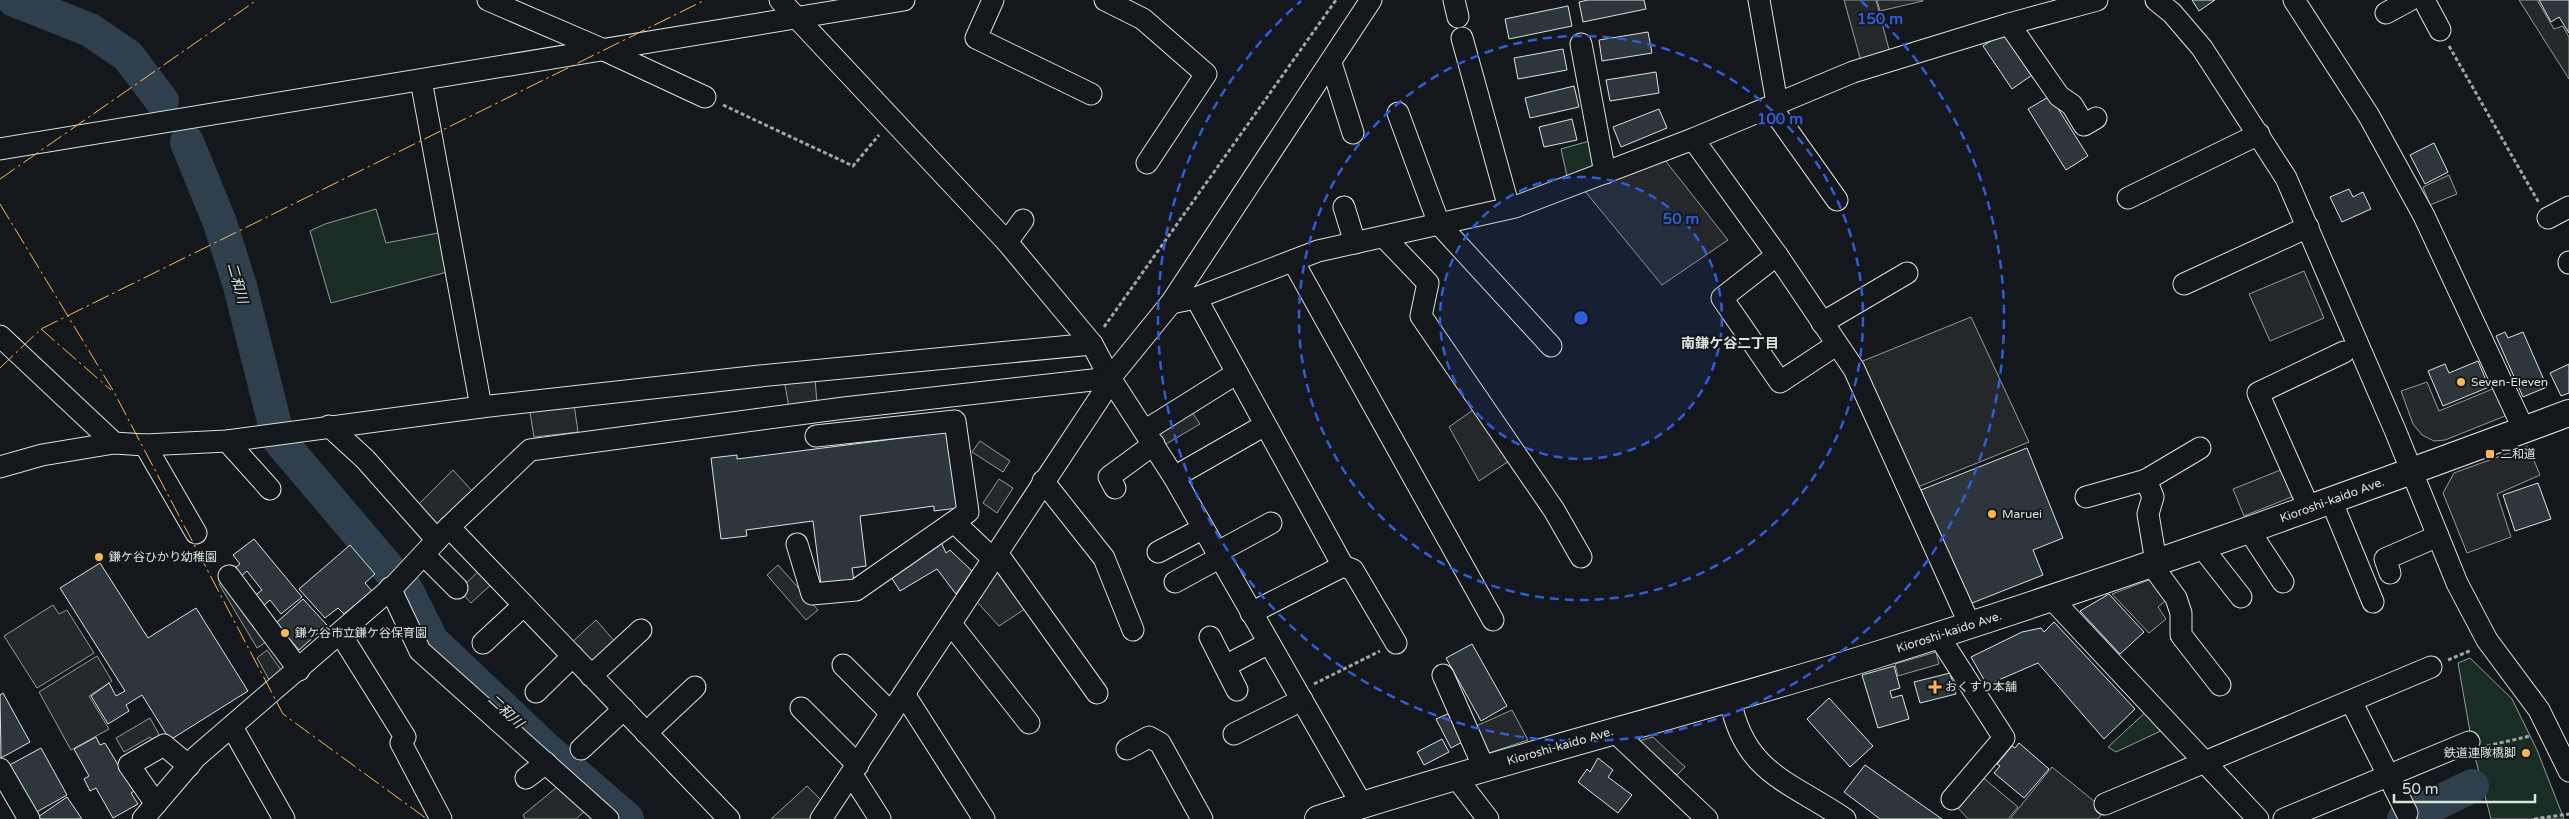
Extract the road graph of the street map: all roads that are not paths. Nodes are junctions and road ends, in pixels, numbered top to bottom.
1 (488, 0) edge
2 (780, 0) edge
3 (904, 0) edge
4 (993, 0) edge
5 (1105, 0) edge
6 (1371, 0) edge
7 (1759, 0) edge
8 (2097, 0) edge
9 (2156, 0) edge
10 (2294, 0) edge
11 (2410, 0) edge
12 (2424, 0) edge
13 (2386, 13) dead end
14 (797, 18) junction
15 (2009, 24) junction
16 (2440, 30) road end
17 (1462, 38) dead end
18 (1582, 44) dead end
19 (604, 50) junction
20 (1331, 63) junction
21 (421, 80) junction
22 (1091, 94) dead end
23 (705, 97) road end
24 (1774, 105) junction
25 (1398, 113) dead end
26 (2096, 118) dead end
27 (1352, 133) dead end
28 (2259, 134) junction
29 (1693, 139) junction
30 (0, 149) edge
31 (1147, 163) dead end
32 (1605, 173) junction
33 (2128, 198) dead end
34 (1837, 200) dead end
35 (1344, 207) dead end
36 (2569, 207) edge
37 (1509, 208) junction
38 (2548, 218) road end
39 (1023, 220) dead end
40 (1439, 224) junction
41 (2308, 227) junction
42 (1384, 237) junction
43 (1007, 242) junction
44 (1355, 243) junction
45 (1777, 255) junction
46 (1293, 261) junction
47 (1907, 273) dead end
48 (2184, 284) dead end
49 (1196, 298) junction
50 (1171, 303) junction
51 (1822, 323) junction
52 (0, 336) edge
53 (1092, 344) junction
54 (1836, 345) junction
55 (1551, 346) dead end
56 (2344, 352) dead end
57 (1237, 373) junction
58 (1110, 378) junction
59 (481, 407) junction
60 (2569, 413) edge
61 (1265, 425) junction
62 (329, 426) junction
63 (2524, 430) junction
64 (816, 436) dead end
65 (1150, 437) junction
66 (227, 441) junction
67 (114, 443) junction
68 (145, 445) junction
69 (2200, 448) dead end
70 (0, 467) edge
71 (2411, 470) junction
72 (1174, 477) junction
73 (2146, 480) junction
74 (1044, 481) junction
75 (1115, 488) dead end
76 (270, 489) dead end
77 (2086, 496) dead end
78 (2320, 504) junction
79 (954, 522) junction
80 (1271, 523) dead end
81 (1202, 528) junction
82 (2248, 530) junction
83 (196, 533) dead end
84 (2438, 536) junction
85 (437, 540) junction
86 (797, 544) dead end
87 (2201, 546) junction
88 (1158, 552) dead end
89 (1218, 555) junction
90 (995, 556) junction
91 (1581, 557) dead end
92 (2154, 563) junction
93 (1343, 566) junction
94 (2390, 573) dead end
95 (229, 576) dead end
96 (1175, 582) dead end
97 (2284, 582) dead end
98 (396, 583) junction
99 (456, 588) dead end
100 (2242, 597) dead end
101 (2051, 598) junction
102 (2373, 602) dead end
103 (524, 604) junction
104 (1252, 613) junction
105 (1493, 620) dead end
106 (951, 624) junction
107 (1970, 625) junction
108 (641, 630) dead end
109 (1133, 630) dead end
110 (340, 634) junction
111 (1938, 635) junction
112 (1210, 637) dead end
113 (483, 643) dead end
114 (1269, 643) junction
115 (1396, 643) road end
116 (573, 656) junction
117 (843, 665) dead end
118 (1225, 666) junction
119 (2431, 667) road end
120 (299, 670) junction
121 (1442, 675) dead end
122 (591, 676) junction
123 (2220, 685) dead end
124 (695, 687) dead end
125 (1237, 690) dead end
126 (536, 692) dead end
127 (1097, 693) dead end
128 (904, 694) junction
129 (1300, 696) junction
130 (1730, 698) junction
131 (2351, 702) junction
132 (801, 708) dead end
133 (624, 709) junction
134 (891, 713) junction
135 (1029, 723) dead end
136 (232, 727) junction
137 (1614, 731) junction
138 (646, 733) junction
139 (1234, 734) dead end
140 (2469, 742) road end
141 (581, 749) dead end
142 (1127, 749) dead end
143 (2205, 762) junction
144 (546, 763) junction
145 (189, 766) junction
146 (1484, 768) junction
147 (0, 769) edge
148 (855, 770) junction
149 (2569, 771) edge
150 (2389, 775) junction
151 (1456, 776) junction
152 (526, 778) dead end
153 (1952, 799) dead end
154 (2105, 804) dead end
155 (150, 812) edge
156 (2407, 813) dead end
157 (1341, 814) edge
158 (823, 818) edge
159 (29, 819) edge
160 (284, 819) edge
161 (441, 819) edge
162 (608, 819) edge
163 (729, 819) edge
164 (880, 819) edge
165 (984, 819) edge
166 (1202, 819) edge
167 (1488, 819) edge
168 (1707, 819) edge
169 (1845, 819) edge
170 (2258, 819) edge
171 (2284, 819) edge

1 - 19 street
2 - 14 street
3 - 14 street
4 - 22 street
5 - 31 street
6 - 20 street
7 - 24 street
8 - 15 street
9 - 28 street
10 - 63 street
11 - 13 street
12 - 16 street
14 - 19 street
14 - 43 street
15 - 24 street
15 - 26 street
17 - 37 street
18 - 32 street
19 - 21 street
19 - 23 street
20 - 27 street
20 - 50 street
21 - 30 street
21 - 59 street
24 - 29 street
24 - 34 street
25 - 40 street
28 - 33 street
28 - 41 street
29 - 32 street
29 - 45 street
32 - 37 street
35 - 44 street
36 - 38 street
37 - 40 street
39 - 43 street
40 - 42 street
40 - 55 street
41 - 48 street
41 - 71 street
42 - 44 street
42 - 91 street
43 - 53 street
44 - 46 street
45 - 51 street
45 - 54 street
46 - 49 street
46 - 105 street
47 - 51 street
49 - 50 street
49 - 57 street
50 - 58 street
51 - 54 street
52 - 67 street
53 - 58 street
53 - 59 street
54 - 107 street
56 - 78 street
57 - 61 street
57 - 65 street
58 - 65 street
58 - 74 street
58 - 85 street
59 - 62 street
60 - 63 main road, Kioroshi-kaido Ave.
61 - 72 street
61 - 93 street
62 - 66 street
62 - 85 street
63 - 71 main road, Kioroshi-kaido Ave.
64 - 79 street
65 - 72 street
65 - 75 street
66 - 68 street
66 - 76 street
67 - 68 street
67 - 70 street
68 - 83 street
69 - 73 street
71 - 78 main road, Kioroshi-kaido Ave.
71 - 84 street
72 - 81 street
73 - 77 street
73 - 92 street
74 - 90 street
74 - 109 street
78 - 82 main road, Kioroshi-kaido Ave.
78 - 102 street
79 - 86 street
79 - 90 street
80 - 89 street
81 - 88 street
81 - 89 street
82 - 87 main road, Kioroshi-kaido Ave.
82 - 97 street
84 - 94 street
84 - 149 street
85 - 98 street
85 - 99 street
85 - 103 street
87 - 92 main road, Kioroshi-kaido Ave.
87 - 100 street
89 - 96 street
89 - 104 street
90 - 106 street
90 - 127 street
92 - 101 main road, Kioroshi-kaido Ave.
92 - 123 street
93 - 104 street
93 - 115 street
95 - 120 street
98 - 110 street
98 - 144 street
101 - 107 main road, Kioroshi-kaido Ave.
101 - 143 street
103 - 113 street
103 - 116 street
104 - 114 street
106 - 128 street
106 - 135 street
107 - 111 main road, Kioroshi-kaido Ave.
108 - 122 street
110 - 120 street
110 - 161 street
111 - 130 main road, Kioroshi-kaido Ave.
111 - 153 street
112 - 118 street
114 - 118 street
114 - 129 street
116 - 122 street
116 - 126 street
117 - 134 street
118 - 125 street
119 - 131 street
120 - 136 street
121 - 146 street
122 - 133 street
124 - 138 street
128 - 134 street
128 - 165 street
129 - 139 street
129 - 157 street
130 - 137 main road, Kioroshi-kaido Ave.
130 - 169 street
131 - 143 street
131 - 150 street
132 - 148 street
133 - 138 street
133 - 141 street
134 - 148 street
136 - 145 street
136 - 160 street
137 - 146 main road, Kioroshi-kaido Ave.
137 - 168 street
138 - 163 street
140 - 150 street
142 - 166 street
143 - 154 street
143 - 170 street
144 - 152 street
144 - 162 street
145 - 155 street
145 - 155 street
146 - 151 main road, Kioroshi-kaido Ave.
147 - 159 street
148 - 158 street
148 - 164 street
150 - 156 street
150 - 171 street
151 - 157 main road, Kioroshi-kaido Ave.
151 - 167 street

